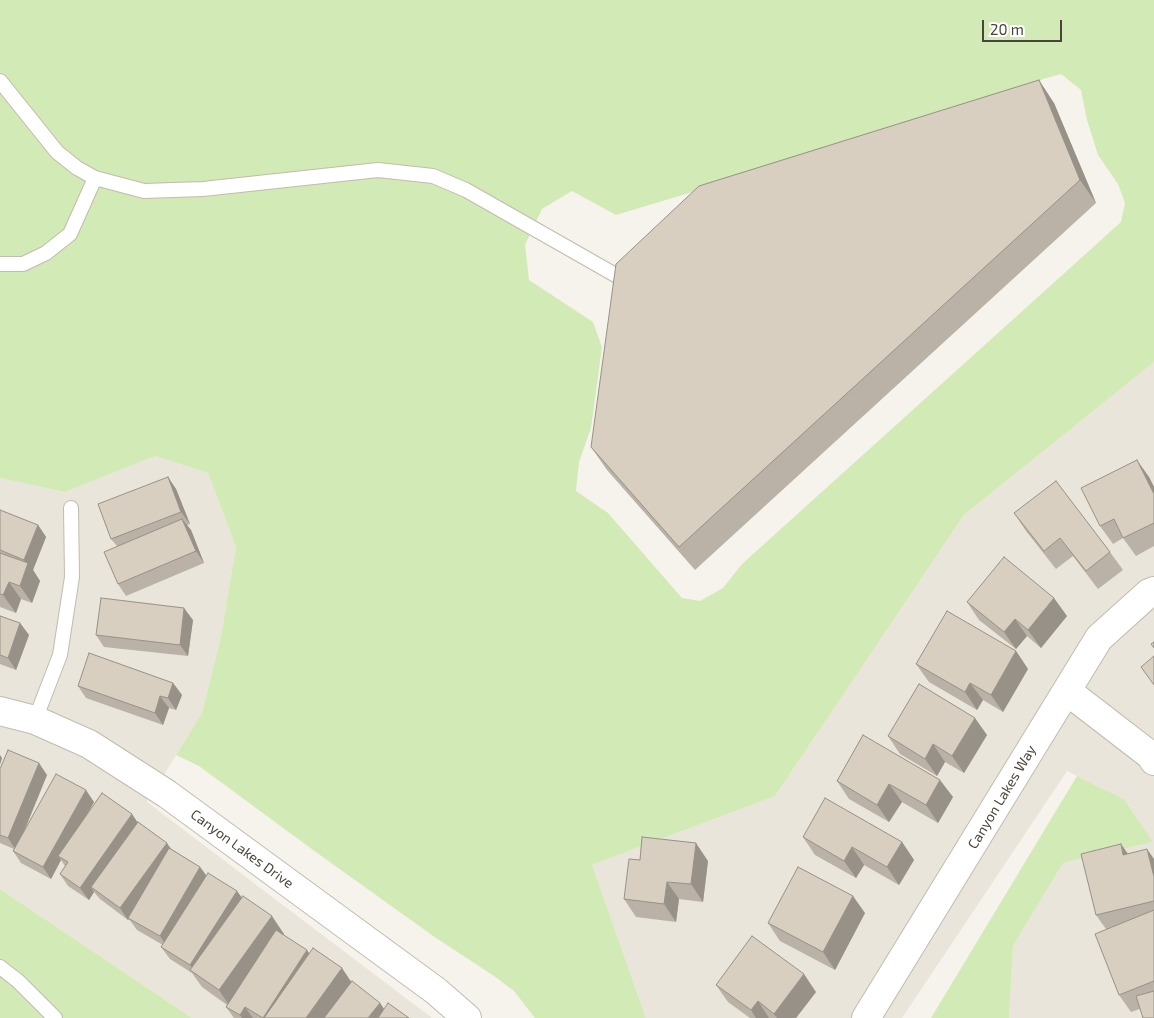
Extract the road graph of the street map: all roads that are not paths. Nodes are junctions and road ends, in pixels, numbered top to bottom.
1 (0, 81) edge
2 (96, 178) junction
3 (0, 264) edge
4 (619, 277) edge
5 (71, 508) dead end
6 (1154, 591) edge
7 (1067, 691) junction
8 (0, 711) edge
9 (35, 720) junction
10 (1154, 760) edge
11 (0, 968) edge
12 (56, 1018) edge
13 (467, 1018) edge
14 (866, 1018) edge

1 - 2 lane
2 - 3 lane
2 - 4 lane
5 - 9 lane
6 - 7 street, Canyon Lakes Way
7 - 10 street
7 - 14 street, Canyon Lakes Way
8 - 9 street, Canyon Lakes Drive
9 - 13 street, Canyon Lakes Drive
11 - 12 lane

